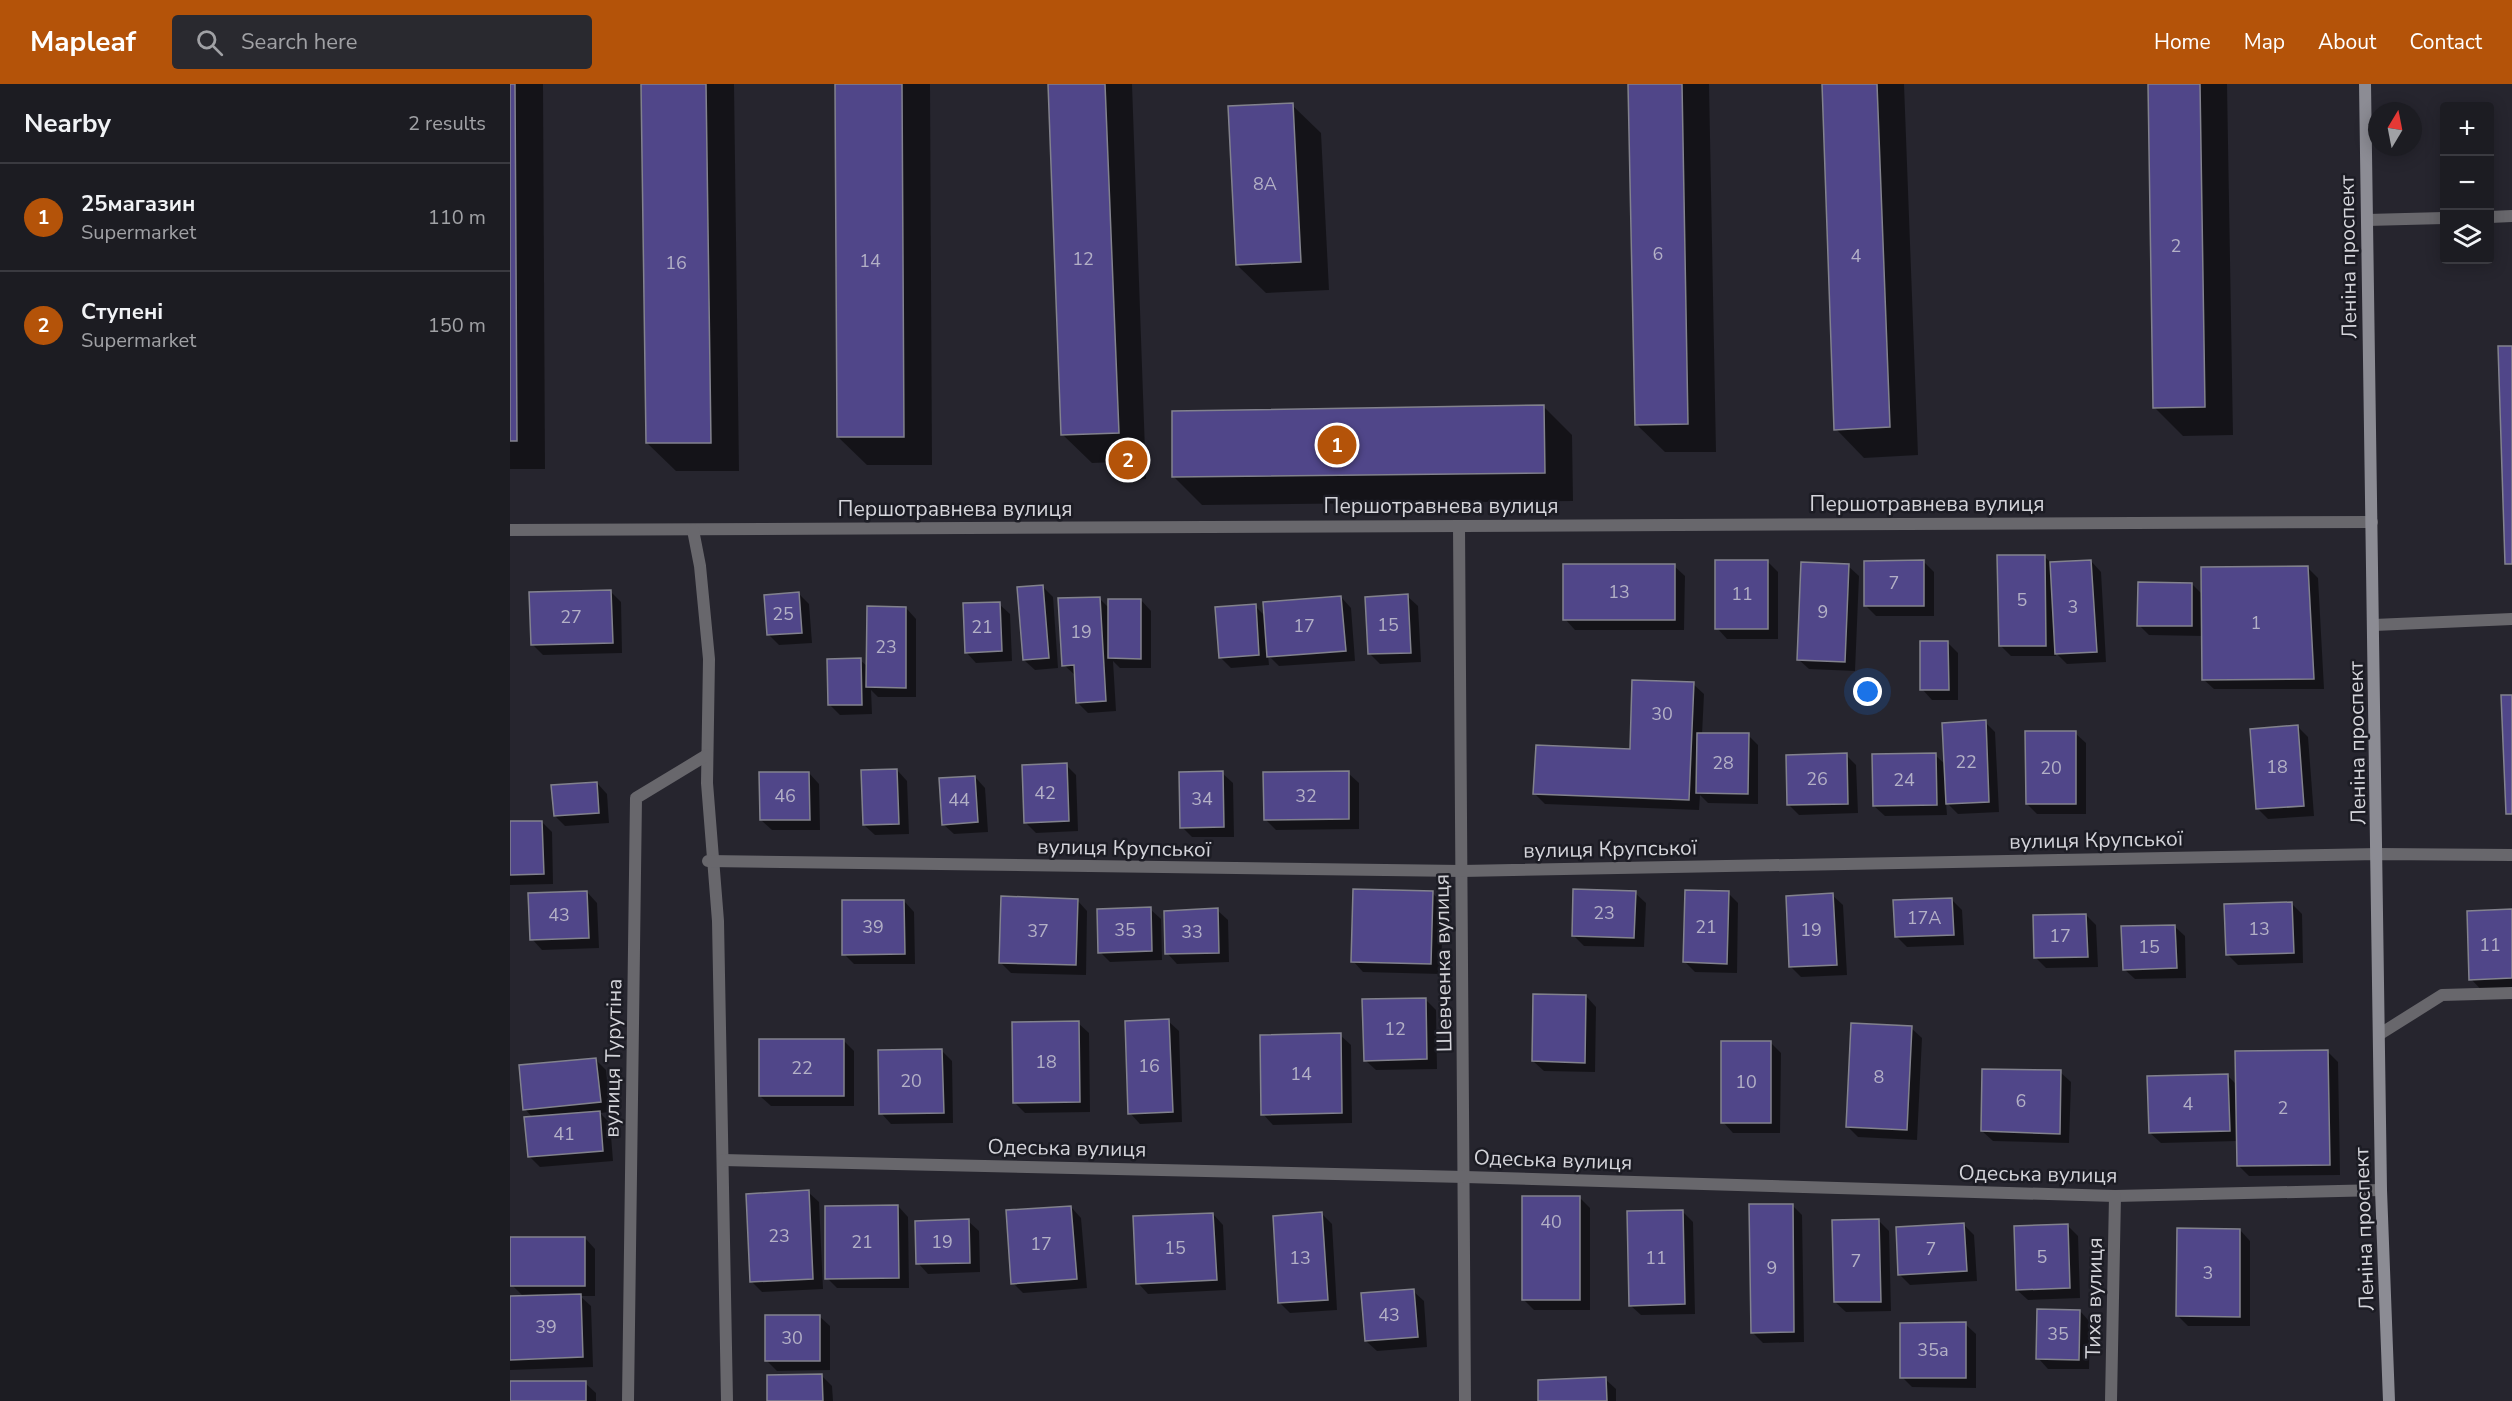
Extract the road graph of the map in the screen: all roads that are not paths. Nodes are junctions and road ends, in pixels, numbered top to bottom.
1 (2365, 84) edge
2 (2512, 216) edge
3 (2494, 217) edge
4 (2440, 218) edge
5 (2367, 220) junction
6 (2372, 522) junction
7 (1459, 526) junction
8 (693, 530) junction
9 (510, 531) edge
10 (2512, 619) edge
11 (2374, 625) junction
12 (707, 755) junction
13 (2378, 854) junction
14 (2512, 855) edge
15 (711, 862) junction
16 (1462, 872) junction
17 (2512, 993) edge
18 (2380, 1034) junction
19 (723, 1160) junction
20 (1465, 1177) junction
21 (2381, 1190) junction
22 (2115, 1196) junction
23 (628, 1401) edge
24 (727, 1401) edge
25 (1465, 1401) edge
26 (2111, 1401) edge
27 (2389, 1401) edge

1 - 5 street, Леніна проспект
2 - 3 street
4 - 5 street
5 - 6 street, Леніна проспект
6 - 7 street, Першотравнева вулиця
6 - 11 street, Леніна проспект
7 - 8 street, Першотравнева вулиця
7 - 16 street, Шевченка вулиця
8 - 9 street, Першотравнева вулиця
8 - 12 street
10 - 11 street
11 - 13 street, Леніна проспект
12 - 15 street
12 - 23 street, вулиця Турутіна
13 - 14 street, вулиця Крупської
13 - 16 street, вулиця Крупської
13 - 18 street, Леніна проспект
15 - 16 street, вулиця Крупської
15 - 19 street
16 - 20 street, Шевченка вулиця
17 - 18 street
18 - 21 street, Леніна проспект
19 - 20 street, Одеська вулиця
19 - 24 street
20 - 22 street, Одеська вулиця
20 - 25 street, Шевченка вулиця
21 - 22 street, Одеська вулиця
21 - 27 street, Леніна проспект
22 - 26 street, Тиха вулиця

